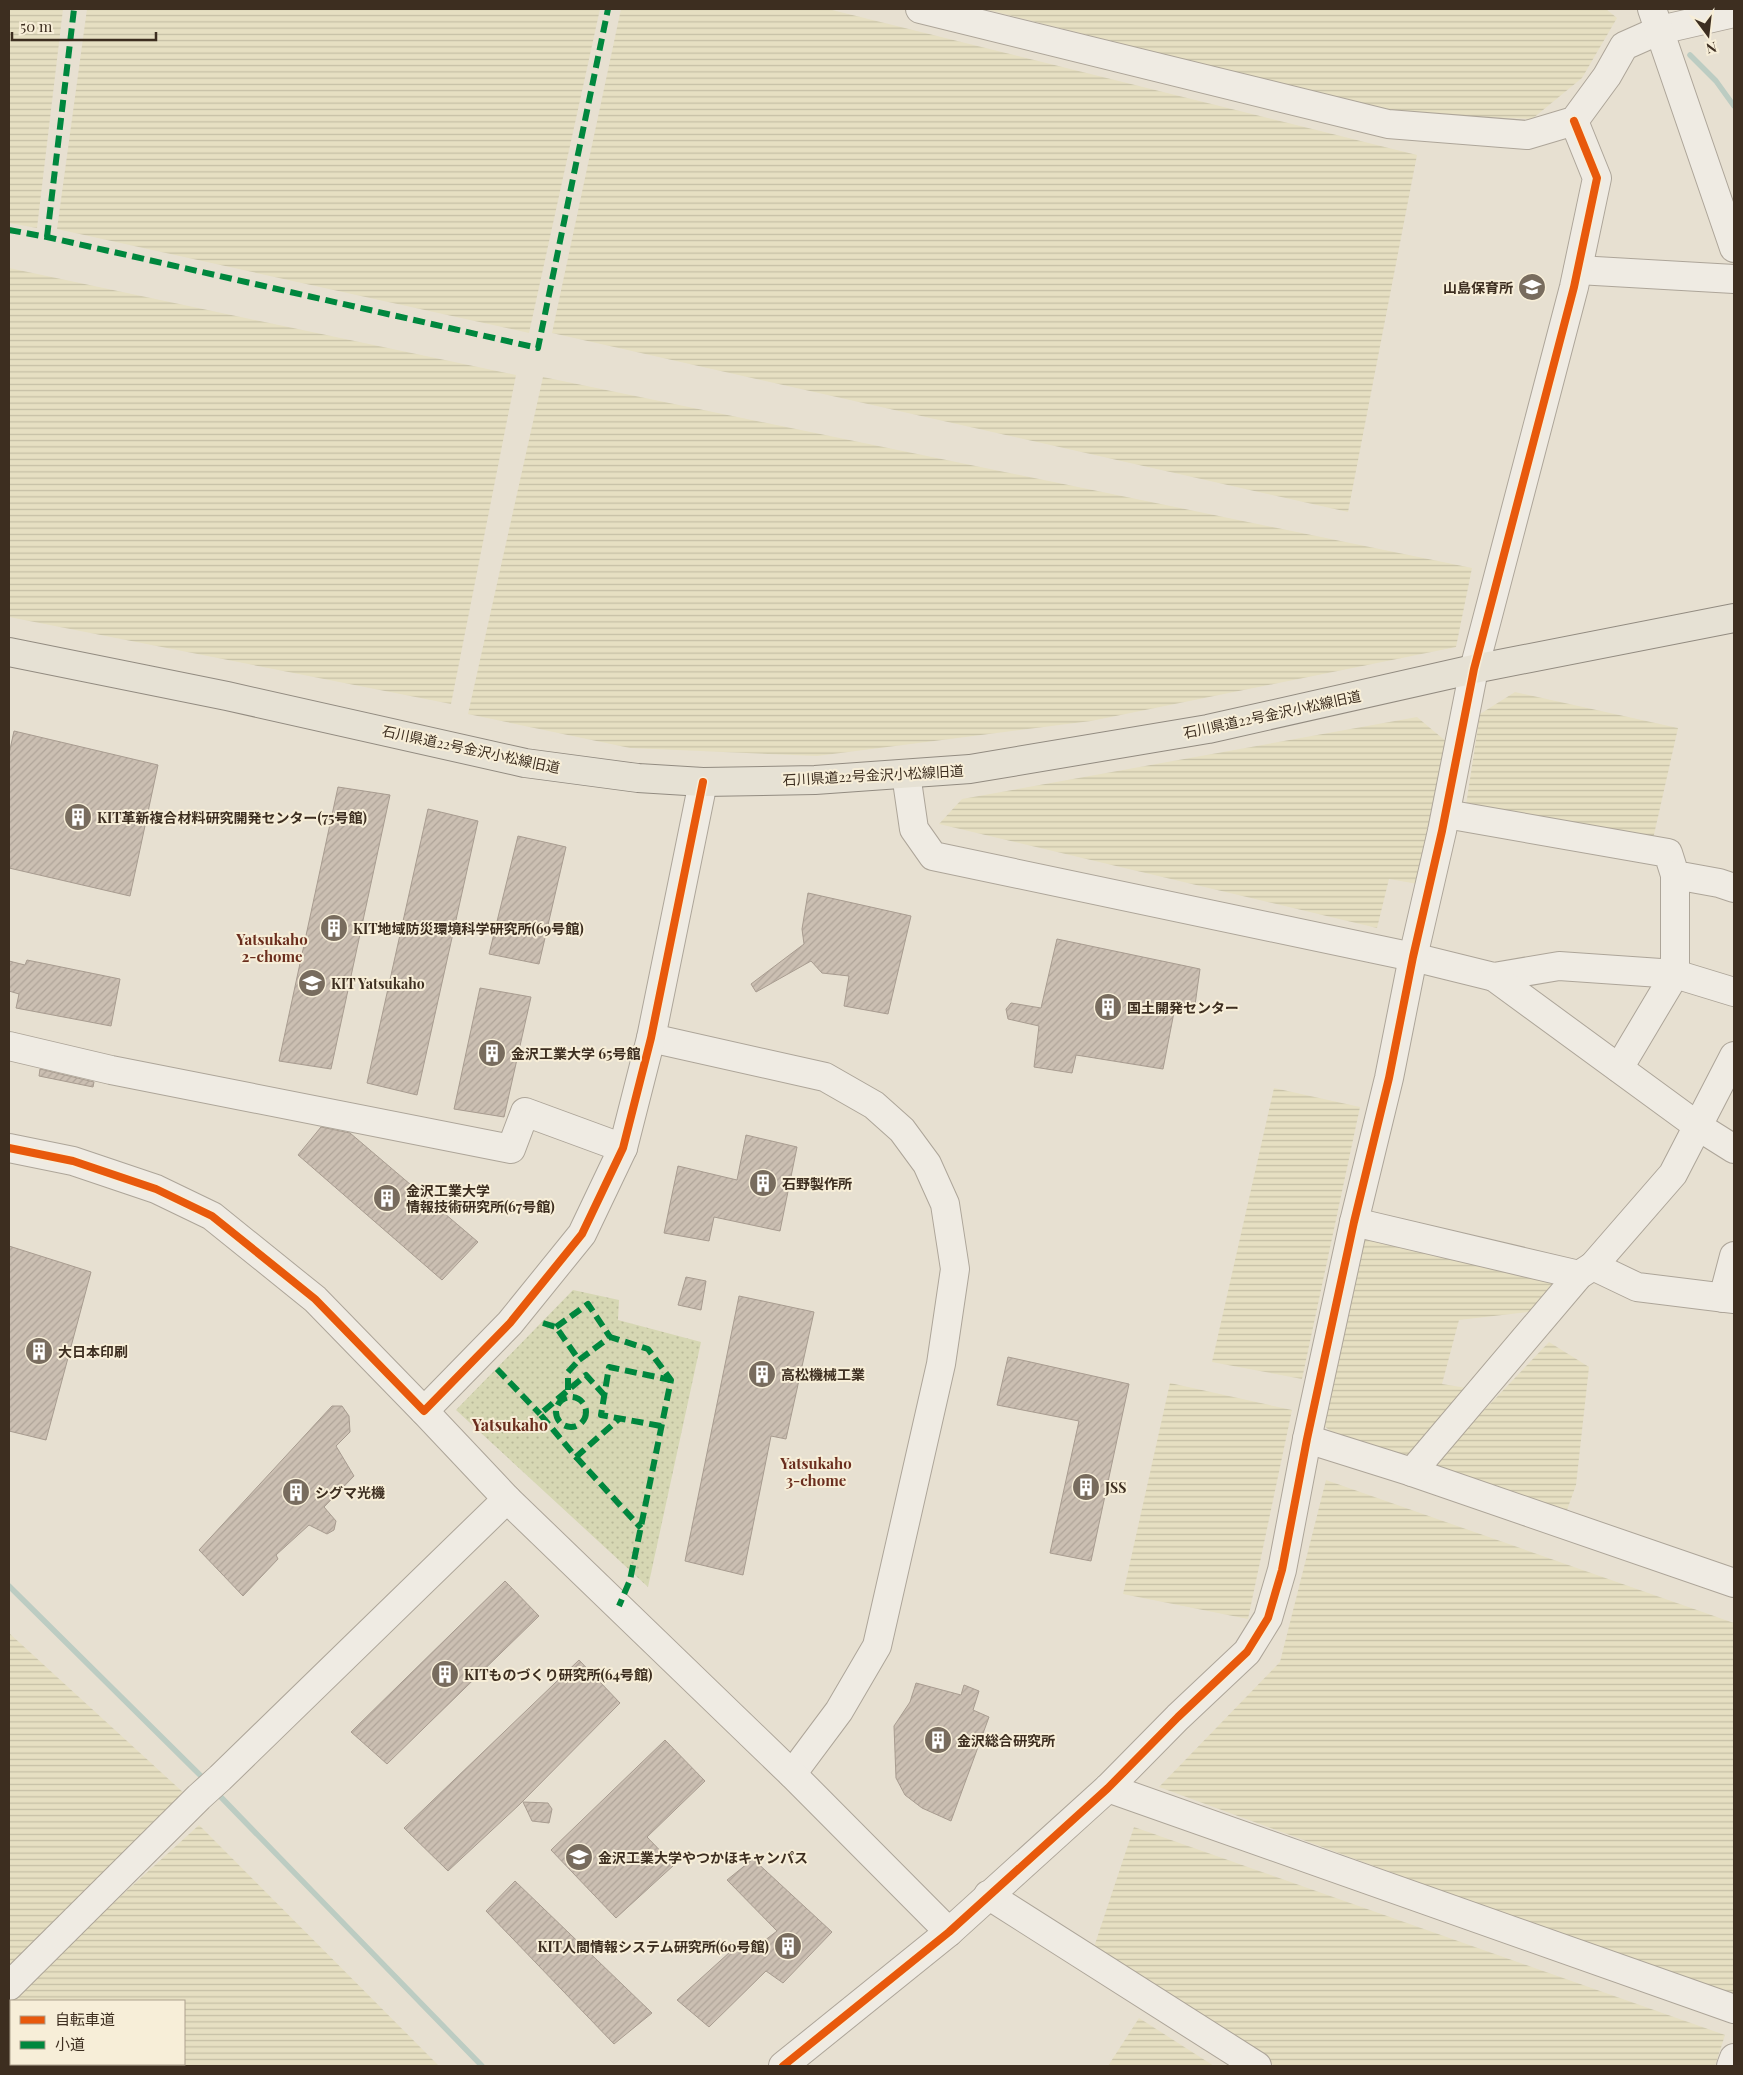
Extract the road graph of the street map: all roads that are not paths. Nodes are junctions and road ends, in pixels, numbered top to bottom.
1 (920, 9) edge
2 (1734, 13) edge
3 (1656, 19) edge
4 (1574, 121) junction
5 (1734, 248) edge
6 (1578, 270) junction
7 (1734, 278) edge
8 (1734, 618) edge
9 (9, 652) edge
10 (1474, 669) junction
11 (906, 774) junction
12 (703, 782) junction
13 (1446, 814) junction
14 (1675, 875) junction
15 (1734, 888) edge
16 (1413, 957) junction
17 (1675, 974) junction
18 (1494, 977) junction
19 (1734, 992) edge
20 (651, 1038) junction
21 (9, 1046) edge
22 (1734, 1056) edge
23 (1619, 1068) junction
24 (1699, 1127) junction
25 (9, 1148) edge
26 (623, 1148) junction
27 (1734, 1149) edge
28 (1354, 1222) junction
29 (1734, 1256) edge
30 (1586, 1270) junction
31 (1728, 1299) edge
32 (424, 1411) junction
33 (1307, 1438) junction
34 (1412, 1472) junction
35 (507, 1499) junction
36 (1734, 1583) edge
37 (792, 1774) junction
38 (1108, 1788) junction
39 (988, 1895) junction
40 (949, 1932) junction
41 (9, 1986) edge
42 (1734, 2009) edge
43 (1734, 2058) edge
44 (782, 2066) edge
45 (1257, 2066) edge
46 (1731, 2066) edge

1 - 4 street
2 - 3 street
3 - 4 street
3 - 5 street
4 - 6 street
6 - 7 street
6 - 10 street
8 - 10 main road, 石川県道22号金沢小松線旧道
9 - 12 main road, 石川県道22号金沢小松線旧道
10 - 11 main road, 石川県道22号金沢小松線旧道
10 - 13 street
11 - 12 main road, 石川県道22号金沢小松線旧道
11 - 16 street
12 - 20 street
13 - 14 street
13 - 16 street
14 - 15 street
14 - 17 street
16 - 18 street
16 - 28 street
17 - 18 street
17 - 19 street
17 - 23 street
18 - 23 street
20 - 26 street
20 - 37 street
21 - 26 street
22 - 24 street
23 - 24 street
24 - 27 street
24 - 30 street
25 - 32 street
26 - 32 street
28 - 30 street
28 - 33 street
29 - 31 street
30 - 31 street
30 - 34 street
32 - 35 street
33 - 34 street
33 - 38 street
34 - 36 street
35 - 37 street
35 - 41 street
37 - 40 street
38 - 39 street
38 - 42 street
39 - 40 street
39 - 45 street
40 - 44 street
43 - 46 street

